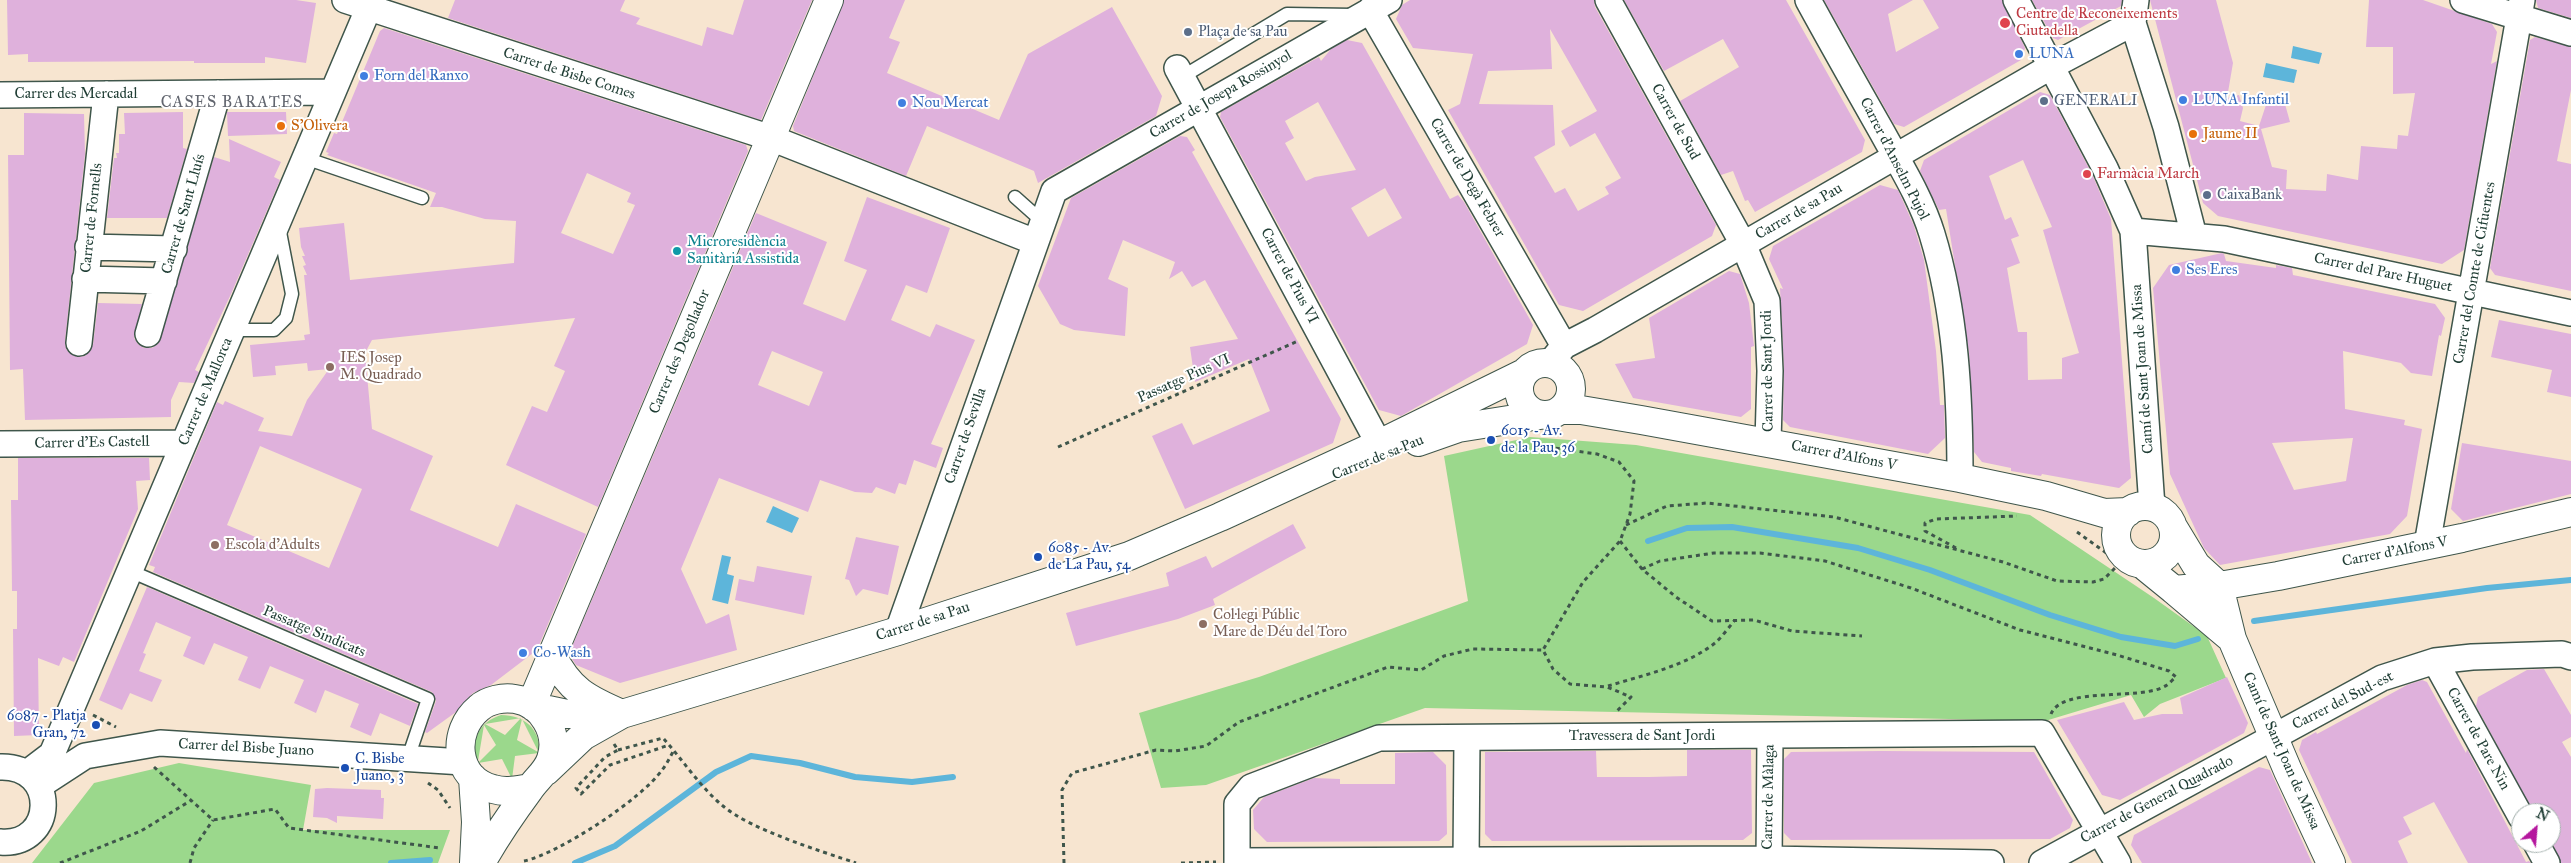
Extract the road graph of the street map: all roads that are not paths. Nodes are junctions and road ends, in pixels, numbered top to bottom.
1 (345, 0) edge
2 (829, 0) edge
3 (1608, 0) edge
4 (1808, 0) edge
5 (2016, 0) edge
6 (2463, 0) edge
7 (370, 4) edge
8 (2520, 8) edge
9 (1373, 9) edge
10 (2135, 11) edge
11 (2571, 33) edge
12 (2052, 66) junction
13 (1179, 72) joint
14 (332, 92) junction
15 (218, 93) junction
16 (106, 94) junction
17 (0, 95) edge
18 (1199, 108) junction
19 (771, 138) junction
20 (305, 158) junction
21 (1896, 158) junction
22 (1054, 192) joint
23 (1015, 197) dead end
24 (422, 198) dead end
25 (278, 223) junction
26 (2134, 230) junction
27 (1039, 232) junction
28 (2194, 236) junction
29 (89, 238) junction
30 (1743, 244) junction
31 (174, 249) junction
32 (85, 279) junction
33 (164, 281) junction
34 (2471, 292) junction
35 (2571, 313) edge
36 (233, 330) junction
37 (148, 334) dead end
38 (79, 342) dead end
39 (1561, 362) junction
40 (1524, 373) junction
41 (1543, 420) junction
42 (1641, 420) junction
43 (1768, 442) junction
44 (184, 443) junction
45 (0, 444) edge
46 (1379, 444) junction
47 (1960, 478) junction
48 (2035, 503) junction
49 (2140, 509) junction
50 (2571, 512) edge
51 (1220, 517) junction
52 (2173, 527) junction
53 (2427, 545) junction
54 (2126, 558) junction
55 (130, 571) junction
56 (2218, 586) junction
57 (2174, 590) junction
58 (898, 631) junction
59 (2232, 640) junction
60 (552, 655) junction
61 (2567, 656) edge
62 (2435, 661) junction
63 (532, 706) junction
64 (622, 714) junction
65 (1770, 736) junction
66 (1467, 738) junction
67 (2273, 738) junction
68 (408, 758) junction
69 (0, 767) edge
70 (468, 770) junction
71 (33, 779) junction
72 (538, 780) junction
73 (2514, 803) edge
74 (2100, 831) junction
75 (0, 842) edge
76 (1768, 861) edge
77 (1238, 862) edge
78 (1466, 862) edge
79 (474, 863) edge
80 (481, 863) edge
81 (1991, 863) edge
82 (2042, 863) edge
83 (2118, 863) edge
84 (2331, 863) edge

1 - 7 street, Carrer de Bisbe Comes
2 - 19 street, Carrer des Degollador
3 - 30 street, Carrer de Sud
4 - 21 street, Carrer d'Anselm Pujol
5 - 12 street
6 - 8 street
7 - 14 street, Carrer de Mallorca
7 - 19 street, Carrer de Bisbe Comes
8 - 11 street
8 - 34 street, Carrer del Comte de Cifuentes
9 - 13 lane
9 - 18 street, Carrer de Josepa Rossinyol
9 - 39 street, Carrer de Degà Febrer
10 - 12 street, Carrer de sa Pau
10 - 28 street
12 - 21 street, Carrer de sa Pau
12 - 26 street
13 - 18 street
14 - 15 street, Carrer des Mercadal
14 - 20 street, Carrer de Mallorca
15 - 16 street, Carrer des Mercadal
15 - 31 street, Carrer de Sant Lluís
16 - 17 street, Carrer des Mercadal
16 - 29 street, Carrer de Fornells
18 - 22 street, Carrer de Josepa Rossinyol
18 - 46 street, Carrer de Pius VI
19 - 27 street
19 - 60 street, Carrer des Degollador
20 - 24 lane
20 - 25 street, Carrer de Mallorca
21 - 30 street, Carrer de sa Pau
21 - 47 street, Carrer d'Anselm Pujol
22 - 27 street, Carrer de Sevilla
23 - 27 lane
25 - 36 street, Carrer de Mallorca
25 - 36 lane
26 - 28 street, Carrer del Pare Huguet
26 - 49 street, Camí de Sant Joan de Missa
27 - 58 street, Carrer de Sevilla
28 - 34 street, Carrer del Pare Huguet
29 - 31 street
29 - 32 street, Carrer de Fornells
30 - 39 street, Carrer de sa Pau
30 - 43 street, Carrer de Sant Jordi
31 - 33 street, Carrer de Sant Lluís
32 - 33 street
32 - 38 street, Carrer de Fornells
33 - 37 street, Carrer de Sant Lluís
34 - 35 street, Carrer del Pare Huguet
34 - 53 street, Carrer del Comte de Cifuentes
36 - 44 street, Carrer de Mallorca
39 - 40 street
39 - 41 street
39 - 42 street, Carrer d'Alfons V
40 - 41 street
40 - 46 street, Carrer de sa Pau
41 - 42 street, Carrer d'Alfons V
41 - 51 street, Carrer de sa Pau
42 - 43 street, Carrer d'Alfons V
43 - 47 street, Carrer d'Alfons V
44 - 45 street, Carrer d'Es Castell
44 - 55 street, Carrer de Mallorca
46 - 51 street, Carrer de sa Pau
47 - 48 street, Carrer d'Alfons V
48 - 49 street, Carrer d'Alfons V
48 - 54 street, Carrer d'Alfons V
49 - 52 street
49 - 54 street
50 - 53 street, Carrer d'Alfons V
51 - 58 street, Carrer de sa Pau
52 - 54 street
52 - 56 street
53 - 56 street, Carrer d'Alfons V
54 - 57 street, Camí de Sant Joan de Missa
55 - 68 lane, Passatge Sindicats
55 - 71 street, Carrer de Mallorca
56 - 57 street
56 - 59 street, Camí de Sant Joan de Missa
57 - 59 street, Camí de Sant Joan de Missa
58 - 64 street, Carrer de sa Pau
59 - 67 street, Camí de Sant Joan de Missa
60 - 63 street, Carrer des Degollador
60 - 64 street
61 - 62 street, Carrer del Sud-est
62 - 67 street, Carrer del Sud-est
62 - 73 street, Carrer de Pare Nin
63 - 64 street, Carrer de sa Pau
63 - 70 street
63 - 72 street
64 - 72 street, Carrer de sa Pau
65 - 66 street, Travessera de Sant Jordi
65 - 74 street, Travessera de Sant Jordi
65 - 76 street, Carrer de Màlaga
66 - 77 street, Travessera de Sant Jordi
66 - 78 street
67 - 74 street, Carrer de General Quadrado
67 - 84 street, Camí de Sant Joan de Missa
68 - 70 street, Carrer del Bisbe Juano
68 - 71 street, Carrer del Bisbe Juano
69 - 71 street
70 - 72 street
70 - 79 street
71 - 75 street
72 - 80 street
74 - 82 street, Carrer de General Quadrado
74 - 83 street
76 - 78 street
76 - 81 street
77 - 78 street

